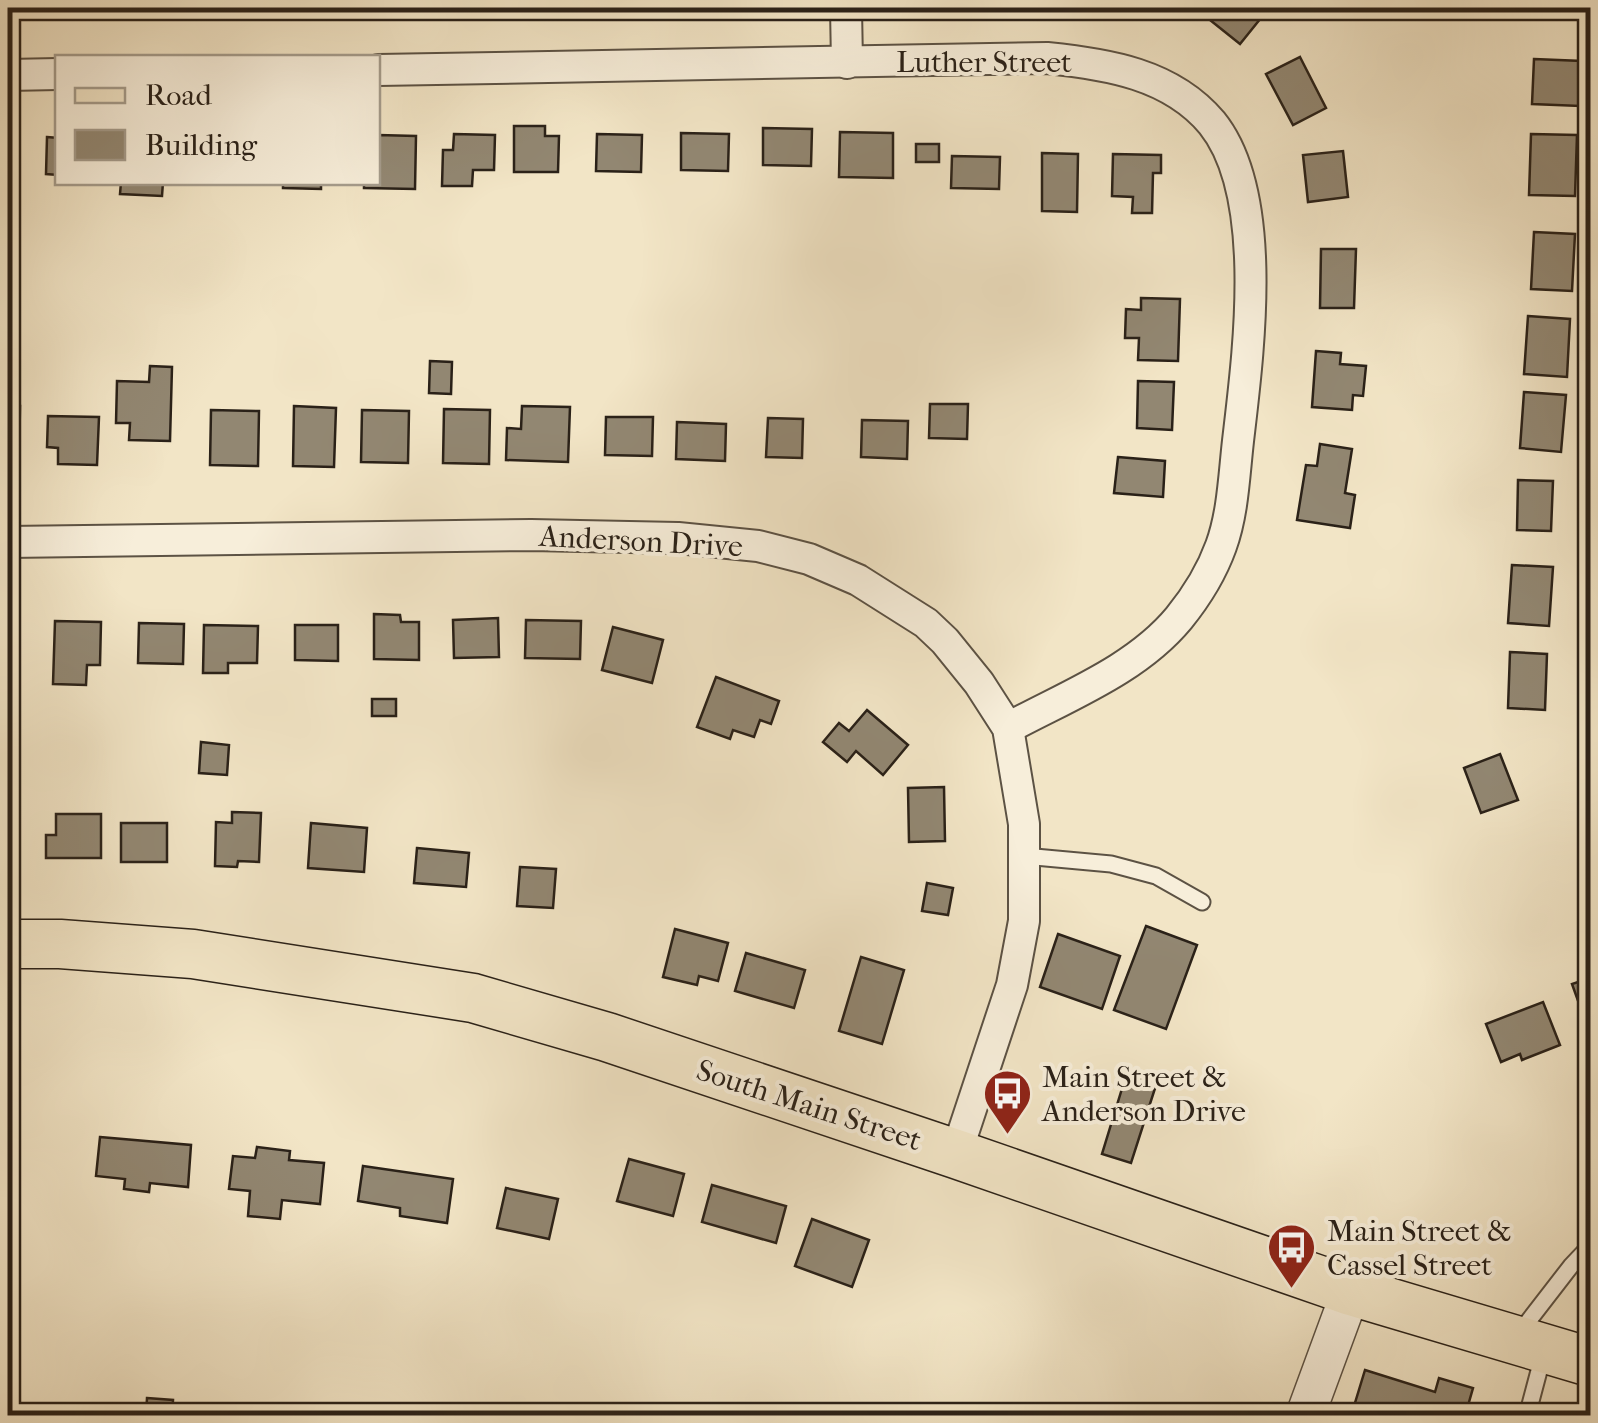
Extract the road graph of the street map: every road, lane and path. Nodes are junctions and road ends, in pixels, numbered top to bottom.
1 (846, 8) edge
2 (847, 64) junction
3 (380, 70) edge
4 (55, 74) edge
5 (8, 75) edge
6 (8, 542) edge
7 (1008, 728) junction
8 (1024, 856) junction
9 (1202, 902) dead end
10 (8, 944) edge
11 (956, 1154) junction
12 (1590, 1246) edge
13 (1352, 1291) junction
14 (1530, 1344) junction
15 (1590, 1362) edge
16 (1305, 1416) edge
17 (1527, 1416) edge

1 - 2 street
2 - 3 street, Luther Street
2 - 7 street, Luther Street
4 - 5 street
6 - 7 street, Anderson Drive
7 - 8 street, Anderson Drive
8 - 9 lane
8 - 11 street, Anderson Drive
10 - 11 main road, South Main Street
11 - 13 main road, South Main Street
12 - 14 lane
13 - 14 main road, South Main Street
13 - 16 street
14 - 15 main road, South Main Street
14 - 17 lane

